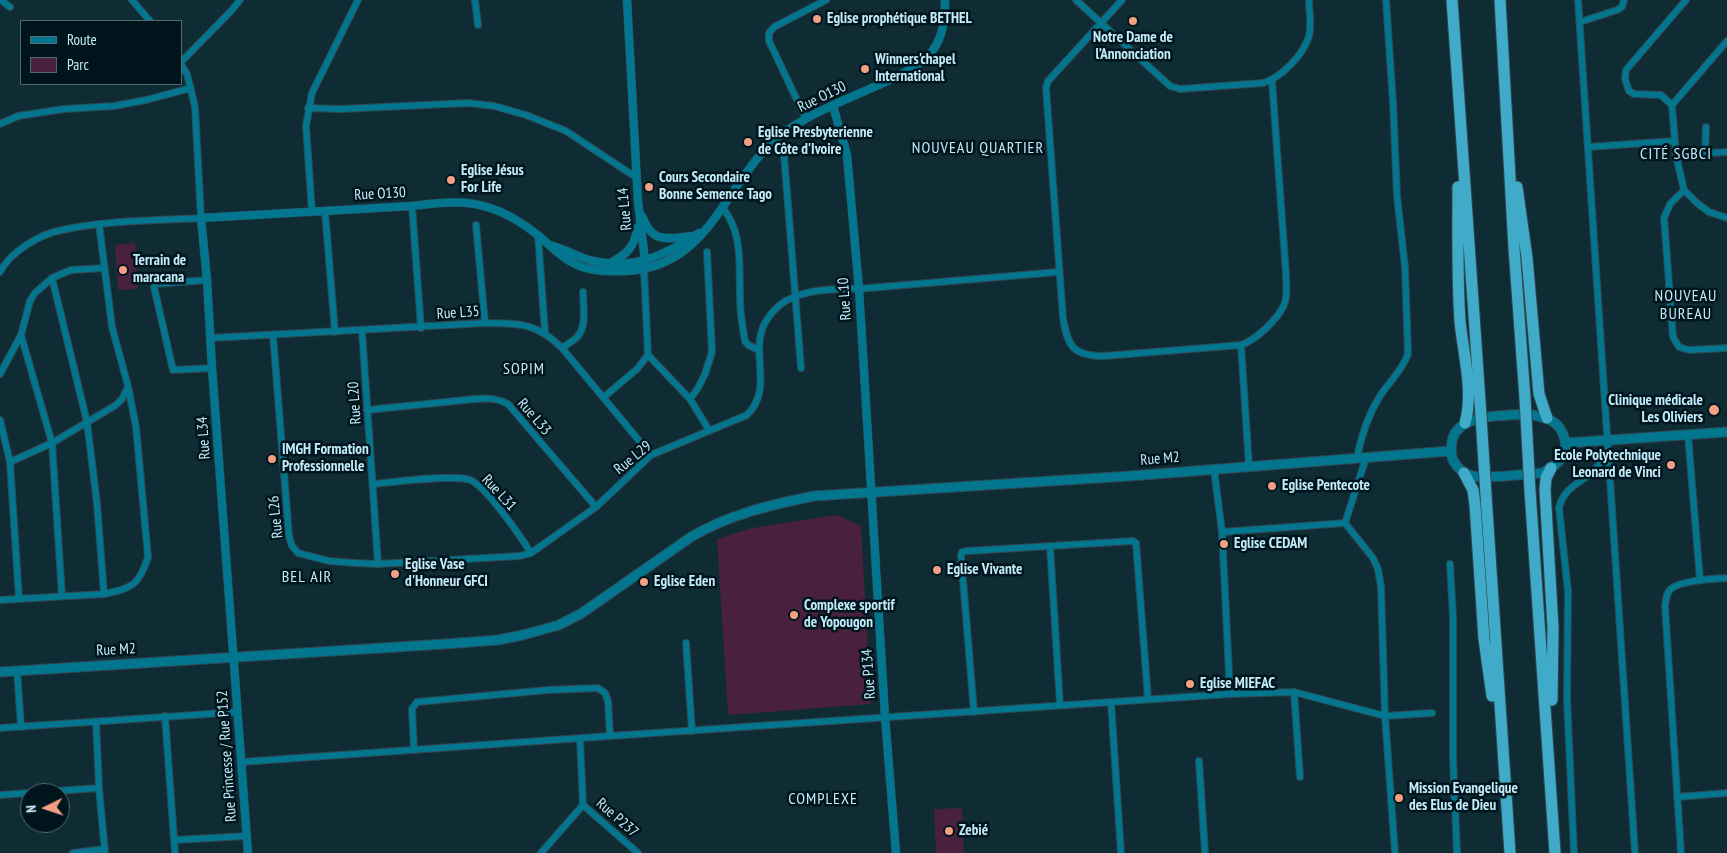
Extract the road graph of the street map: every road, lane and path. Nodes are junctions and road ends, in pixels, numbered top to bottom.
1 (1, 0) edge
2 (132, 0) edge
3 (240, 0) edge
4 (358, 0) edge
5 (475, 0) edge
6 (627, 0) edge
7 (826, 0) edge
8 (945, 0) edge
9 (1076, 0) edge
10 (1122, 0) edge
11 (1309, 0) edge
12 (1386, 0) edge
13 (1452, 0) edge
14 (1500, 0) edge
15 (1578, 0) edge
16 (1624, 0) edge
17 (1686, 0) edge
18 (10, 7) dead end
19 (149, 20) edge
20 (1580, 22) junction
21 (1102, 24) junction
22 (478, 26) dead end
23 (1727, 41) edge
24 (182, 62) edge
25 (182, 65) edge
26 (1272, 81) junction
27 (191, 88) junction
28 (1506, 102) junction
29 (1458, 103) junction
30 (1672, 105) junction
31 (834, 106) junction
32 (308, 108) junction
33 (806, 119) junction
34 (0, 124) edge
35 (1706, 127) dead end
36 (1674, 141) junction
37 (1588, 147) junction
38 (1727, 152) edge
39 (1705, 153) junction
40 (784, 155) dead end
41 (1676, 155) junction
42 (636, 178) junction
43 (1684, 190) junction
44 (638, 204) junction
45 (412, 206) junction
46 (722, 207) junction
47 (325, 211) junction
48 (312, 212) junction
49 (201, 218) junction
50 (1727, 218) edge
51 (639, 220) junction
52 (99, 224) junction
53 (476, 225) dead end
54 (706, 229) junction
55 (538, 235) junction
56 (696, 235) junction
57 (549, 245) junction
58 (707, 252) dead end
59 (645, 261) junction
60 (609, 263) junction
61 (104, 268) junction
62 (644, 270) junction
63 (0, 272) edge
64 (1058, 272) junction
65 (52, 278) junction
66 (207, 280) junction
67 (859, 289) junction
68 (583, 292) dead end
69 (795, 296) junction
70 (485, 323) junction
71 (422, 328) junction
72 (362, 331) junction
73 (335, 332) junction
74 (545, 333) junction
75 (21, 335) junction
76 (273, 336) junction
77 (210, 338) junction
78 (1241, 345) junction
79 (562, 348) junction
80 (1727, 348) edge
81 (759, 350) junction
82 (648, 355) junction
83 (212, 368) junction
84 (800, 368) dead end
85 (0, 374) edge
86 (128, 386) junction
87 (604, 397) junction
88 (690, 399) junction
89 (367, 410) junction
90 (1547, 418) junction
91 (0, 420) edge
92 (87, 422) junction
93 (1465, 423) junction
94 (710, 430) junction
95 (1727, 432) edge
96 (1688, 435) junction
97 (1608, 440) junction
98 (3, 442) edge
99 (52, 443) junction
100 (1566, 443) junction
101 (1450, 451) junction
102 (1609, 453) junction
103 (651, 455) junction
104 (1362, 458) junction
105 (10, 462) junction
106 (1249, 466) junction
107 (1551, 468) junction
108 (1214, 469) junction
109 (1464, 473) junction
110 (374, 484) junction
111 (871, 493) junction
112 (596, 507) junction
113 (1345, 523) junction
114 (1222, 532) junction
115 (1050, 546) junction
116 (532, 552) junction
117 (378, 564) junction
118 (1450, 564) dead end
119 (1727, 578) edge
120 (1700, 580) junction
121 (104, 594) junction
122 (62, 596) junction
123 (19, 599) junction
124 (0, 600) edge
125 (686, 643) dead end
126 (234, 656) junction
127 (17, 670) junction
128 (0, 672) edge
129 (1294, 692) junction
130 (1230, 694) junction
131 (1148, 699) junction
132 (1111, 702) junction
133 (1060, 705) junction
134 (238, 712) junction
135 (974, 712) junction
136 (1432, 713) dead end
137 (166, 716) junction
138 (1385, 716) junction
139 (885, 717) junction
140 (96, 722) junction
141 (0, 728) edge
142 (21, 728) junction
143 (692, 730) junction
144 (610, 736) junction
145 (580, 739) junction
146 (414, 750) junction
147 (1199, 761) dead end
148 (241, 762) junction
149 (1300, 777) dead end
150 (99, 788) junction
151 (1505, 788) junction
152 (1552, 789) junction
153 (1727, 793) edge
154 (0, 795) edge
155 (1678, 798) junction
156 (583, 805) junction
157 (246, 836) junction
158 (175, 840) junction
159 (105, 851) edge
160 (73, 853) edge
161 (175, 853) edge
162 (248, 853) edge
163 (541, 853) edge
164 (638, 853) edge
165 (896, 853) edge
166 (1121, 853) edge
167 (1205, 853) edge
168 (1395, 853) edge
169 (1457, 853) edge
170 (1510, 853) edge
171 (1555, 853) edge
172 (1574, 853) edge
173 (1635, 853) edge
174 (1681, 853) edge

1 - 18 street
2 - 19 street
3 - 24 street
4 - 32 street
5 - 22 street
6 - 42 street, Rue L14
7 - 33 street
8 - 31 street, Rue O130
9 - 21 street
10 - 21 street
11 - 26 street
12 - 104 street
13 - 29 highway
14 - 28 highway
15 - 20 street
16 - 20 street
17 - 30 street
20 - 37 street
21 - 26 street
21 - 64 street
23 - 30 street
25 - 27 street
26 - 78 street
27 - 34 street
27 - 49 street
28 - 90 highway
28 - 152 highway, bridge
29 - 93 highway
29 - 151 highway, bridge
30 - 36 street
31 - 33 street, Rue O130
31 - 67 street, Rue L10
32 - 42 street
32 - 48 street
33 - 46 street, Rue O130
35 - 39 street
36 - 37 street
36 - 41 street
37 - 97 street
38 - 39 street
39 - 41 street
40 - 69 street
41 - 43 street
42 - 44 street, Rue L14
43 - 50 street
43 - 80 street
44 - 51 street, Rue L14
44 - 56 street
45 - 47 street, Rue O130
45 - 55 street, Rue O130
45 - 71 street
46 - 54 street, Rue O130
46 - 81 street
47 - 48 street, Rue O130
47 - 73 street
48 - 49 street, Rue O130
49 - 52 street
49 - 66 street, Rue L34
51 - 59 street, Rue L14
51 - 60 street
52 - 61 street
52 - 63 street
53 - 70 street
54 - 56 street, Rue O130
54 - 62 street, Rue O130
55 - 57 street, Rue O130
55 - 74 street
56 - 59 street, Rue O130
57 - 60 street, Rue O130
57 - 62 street, Rue O130
58 - 88 street
59 - 60 street, Rue O130
59 - 62 street, Rue L14
61 - 65 street
61 - 86 street
62 - 82 street, Rue L14
64 - 67 street, Rue L29
64 - 78 street
65 - 75 street
65 - 92 street
66 - 77 street, Rue L34
66 - 83 street
67 - 69 street, Rue L29
67 - 111 street, Rue L10
68 - 79 street
69 - 81 street, Rue L29
69 - 84 street
70 - 71 street, Rue L35
70 - 74 street, Rue L35
71 - 72 street, Rue L35
72 - 73 street, Rue L35
72 - 89 street, Rue L20
73 - 76 street, Rue L35
74 - 79 street, Rue L35
75 - 85 street
75 - 99 street
76 - 77 street, Rue L35
76 - 117 street, Rue L26
77 - 83 street, Rue L34
78 - 106 street
79 - 87 street, Rue L35
81 - 94 street, Rue L29
82 - 87 street
82 - 88 street
83 - 126 street, Rue L34
86 - 92 street
86 - 121 street
87 - 103 street, Rue L35
88 - 94 street
89 - 110 street, Rue L20
89 - 112 street, Rue L33
90 - 93 main road
90 - 100 main road
91 - 98 street
92 - 99 street
92 - 121 street
93 - 101 main road
94 - 103 street, Rue L29
95 - 96 main road
96 - 97 main road
96 - 120 street
97 - 100 main road
97 - 102 street
98 - 105 street
99 - 105 street
99 - 122 street
100 - 107 main road
101 - 104 main road, Rue M2
101 - 109 main road
102 - 172 street
102 - 173 street
103 - 112 street, Rue L29
104 - 106 main road, Rue M2
104 - 113 street
105 - 123 street
106 - 108 main road, Rue M2
107 - 109 main road
107 - 152 highway
108 - 111 main road, Rue M2
108 - 114 street
109 - 151 highway
110 - 116 street, Rue L31
110 - 117 street, Rue L20
111 - 126 main road, Rue M2
111 - 139 street, Rue P134
112 - 116 street, Rue L29
113 - 114 street
113 - 138 street
114 - 130 street
115 - 131 street
115 - 133 street
115 - 135 street
116 - 117 street, Rue L29
118 - 169 street
119 - 120 street
120 - 155 street
121 - 122 street
122 - 123 street
123 - 124 street
125 - 143 street
126 - 127 main road, Rue M2
126 - 134 street, Rue Princesse / Rue P152
127 - 128 main road, Rue M2
127 - 142 street
129 - 130 street
129 - 138 street
129 - 149 street
130 - 131 street
131 - 132 street
132 - 133 street
132 - 166 street
133 - 135 street
134 - 137 street
134 - 148 street, Rue Princesse / Rue P152
135 - 139 street
136 - 138 street
137 - 140 street
137 - 158 street
138 - 168 street
139 - 143 street
139 - 165 street, Rue P134
140 - 142 street
140 - 150 street
141 - 142 street
143 - 144 street
144 - 145 street
144 - 146 street
145 - 146 street
145 - 156 street, Rue P237
146 - 148 street
147 - 167 street
148 - 157 street, Rue Princesse / Rue P152
150 - 154 street
150 - 159 street
151 - 170 highway
152 - 171 highway
153 - 155 street
155 - 174 street
156 - 163 street
156 - 164 street, Rue P237
157 - 158 street
157 - 162 street, Rue Princesse / Rue P152
158 - 161 street
159 - 160 street

